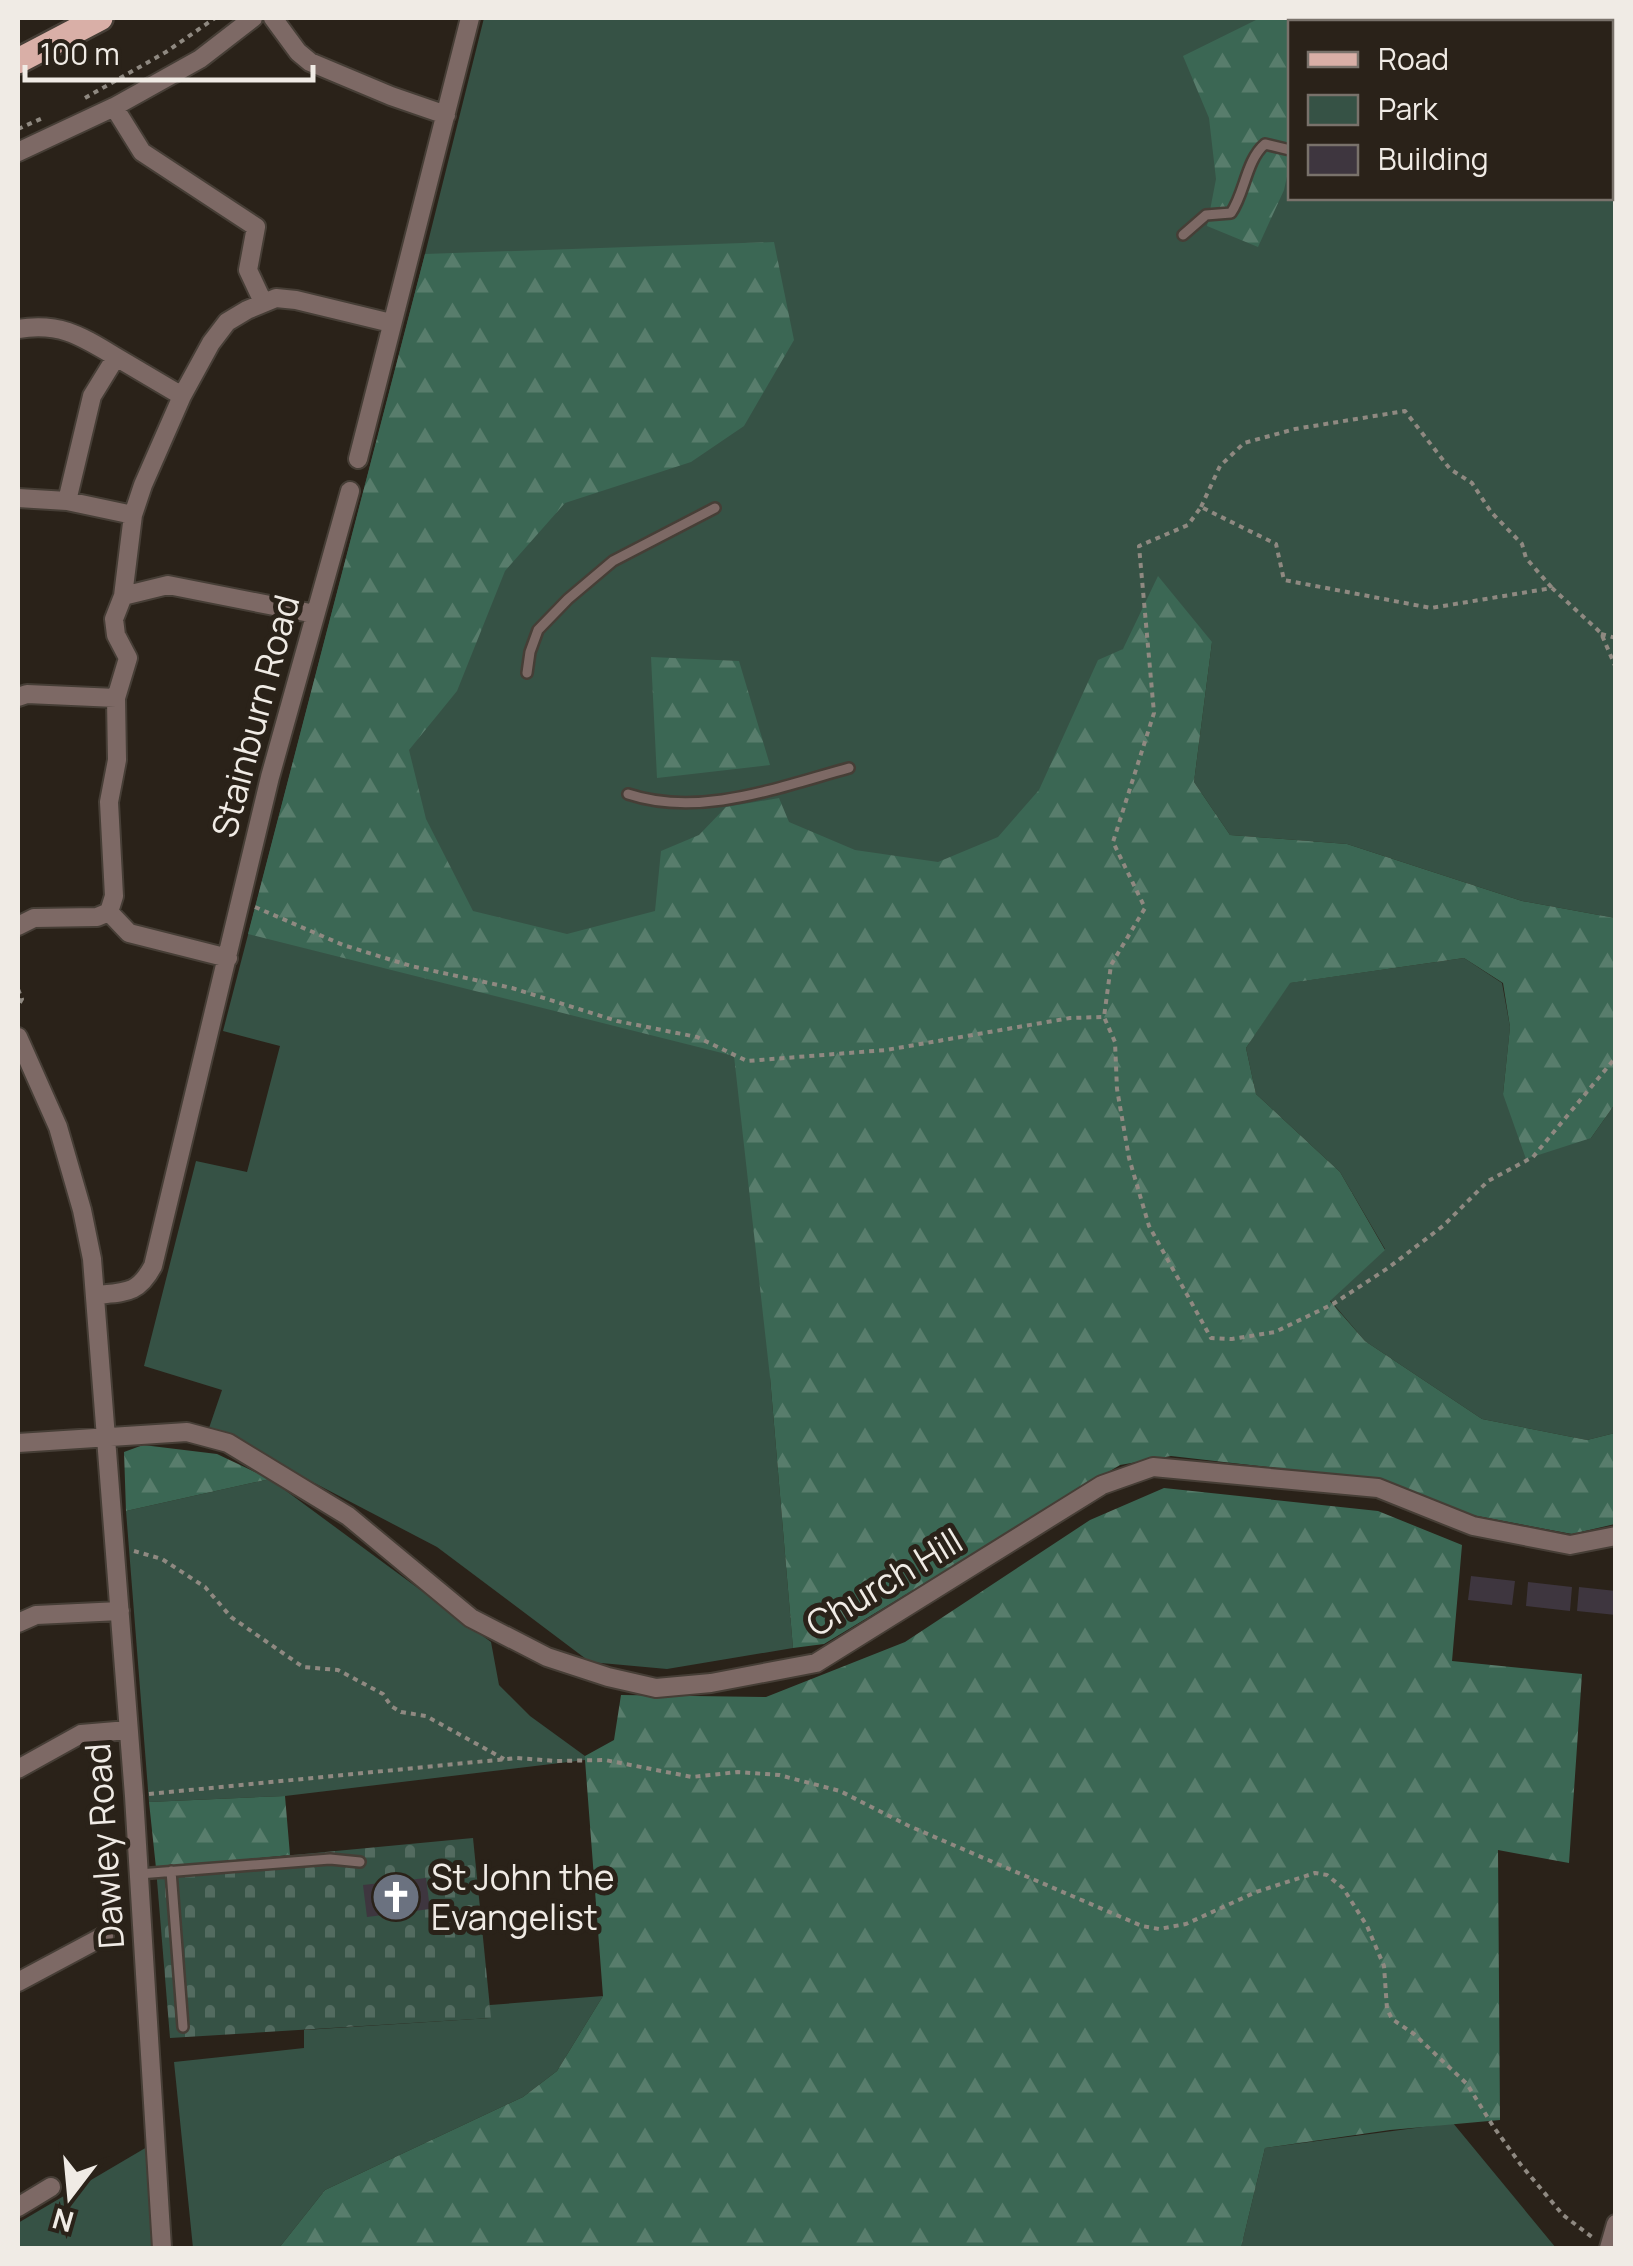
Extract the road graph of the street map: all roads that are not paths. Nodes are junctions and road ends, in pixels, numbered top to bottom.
1 (100, 18) edge
2 (253, 18) edge
3 (273, 18) edge
4 (470, 18) edge
5 (18, 62) edge
6 (114, 107) junction
7 (446, 114) junction
8 (1288, 150) edge
9 (18, 152) edge
10 (1183, 234) dead end
11 (263, 302) junction
12 (392, 323) junction
13 (18, 329) edge
14 (116, 357) junction
15 (182, 396) junction
16 (358, 459) dead end
17 (350, 491) dead end
18 (18, 498) edge
19 (67, 501) junction
20 (715, 508) dead end
21 (134, 515) junction
22 (123, 596) junction
23 (315, 614) junction
24 (527, 673) dead end
25 (18, 697) edge
26 (116, 698) junction
27 (849, 768) dead end
28 (628, 794) dead end
29 (109, 912) junction
30 (18, 926) edge
31 (228, 958) junction
32 (18, 1037) edge
33 (96, 1295) junction
34 (107, 1438) junction
35 (18, 1443) edge
36 (1616, 1536) edge
37 (120, 1611) junction
38 (18, 1623) edge
39 (128, 1730) junction
40 (18, 1768) edge
41 (360, 1862) dead end
42 (171, 1871) junction
43 (139, 1874) junction
44 (104, 1936) dead end
45 (18, 1982) edge
46 (183, 2027) dead end
47 (51, 2187) dead end
48 (18, 2207) edge
49 (1616, 2224) edge
50 (1609, 2247) edge
51 (162, 2248) edge

1 - 5 main road
2 - 6 street
3 - 7 street
4 - 7 street
6 - 9 street
6 - 11 street
7 - 12 street
8 - 10 lane
11 - 12 street
11 - 15 street
12 - 16 street
13 - 14 street
14 - 15 street
14 - 19 street
15 - 21 street
17 - 23 street, Stainburn Road
18 - 19 street
19 - 21 street
20 - 24 lane
21 - 22 street
22 - 23 street
22 - 26 street
23 - 31 street, Stainburn Road
25 - 26 street
26 - 29 street
27 - 28 lane
29 - 30 street
29 - 31 street
31 - 33 street, Stainburn Road
32 - 33 street, Dawley Road
33 - 34 street, Dawley Road
34 - 35 street, Church Hill
34 - 36 street, Church Hill
34 - 37 street, Dawley Road
37 - 38 street
37 - 39 street, Dawley Road
39 - 40 street
39 - 43 street, Dawley Road
41 - 42 lane
42 - 43 lane
42 - 46 lane
43 - 51 street, Dawley Road
44 - 45 street
47 - 48 street
49 - 50 street

